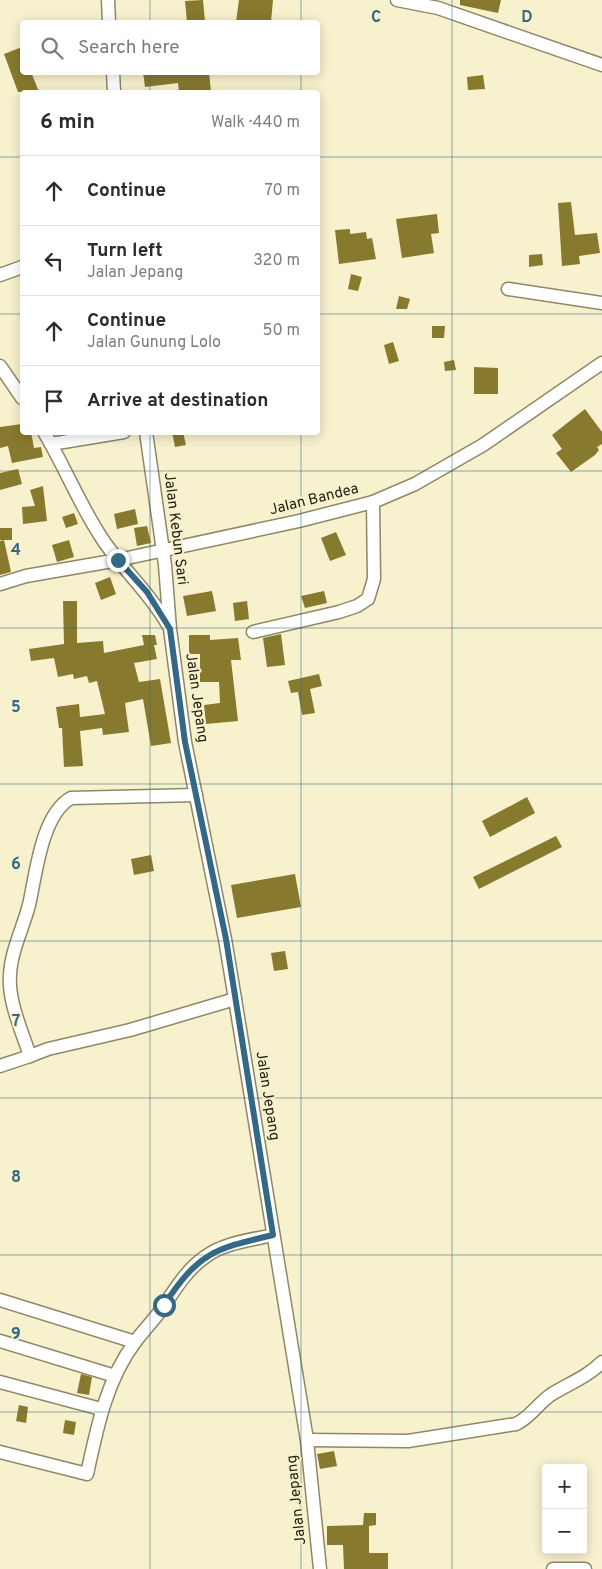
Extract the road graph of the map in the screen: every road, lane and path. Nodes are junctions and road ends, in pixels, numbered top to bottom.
1 (108, 0) edge
2 (397, 0) edge
3 (109, 20) edge
4 (602, 65) edge
5 (113, 75) edge
6 (114, 90) edge
7 (20, 268) edge
8 (0, 275) edge
9 (508, 289) dead end
10 (602, 303) edge
11 (602, 363) edge
12 (0, 366) edge
13 (20, 395) edge
14 (46, 435) edge
15 (106, 435) edge
16 (146, 435) edge
17 (51, 444) junction
18 (373, 502) junction
19 (163, 551) junction
20 (118, 560) junction
21 (0, 584) edge
22 (170, 629) junction
23 (253, 632) dead end
24 (196, 795) junction
25 (235, 999) junction
26 (30, 1056) junction
27 (0, 1066) edge
28 (273, 1235) junction
29 (0, 1300) edge
30 (0, 1341) edge
31 (135, 1342) junction
32 (602, 1362) edge
33 (115, 1376) junction
34 (0, 1382) edge
35 (101, 1408) junction
36 (307, 1440) junction
37 (0, 1452) edge
38 (320, 1569) edge
39 (553, 1569) edge
40 (586, 1569) edge

1 - 3 street
2 - 4 street
5 - 6 street
7 - 8 street
9 - 10 street
11 - 18 street, Jalan Bandea
12 - 13 street
14 - 17 street
15 - 17 street
16 - 19 street, Jalan Kebun Sari
17 - 20 street
18 - 19 street, Jalan Bandea
18 - 23 street
19 - 20 street, Jalan Bandea
19 - 22 street, Jalan Kebun Sari
20 - 21 street, Jalan Bandea
20 - 22 street
22 - 24 street, Jalan Jepang
24 - 25 street, Jalan Jepang
24 - 26 street
25 - 26 street
25 - 28 street, Jalan Jepang
26 - 27 street
28 - 31 street
28 - 36 street, Jalan Jepang
29 - 31 street
30 - 33 street
31 - 33 street
32 - 36 street
33 - 35 street
34 - 35 street
35 - 37 street
36 - 38 street, Jalan Jepang
39 - 40 street

